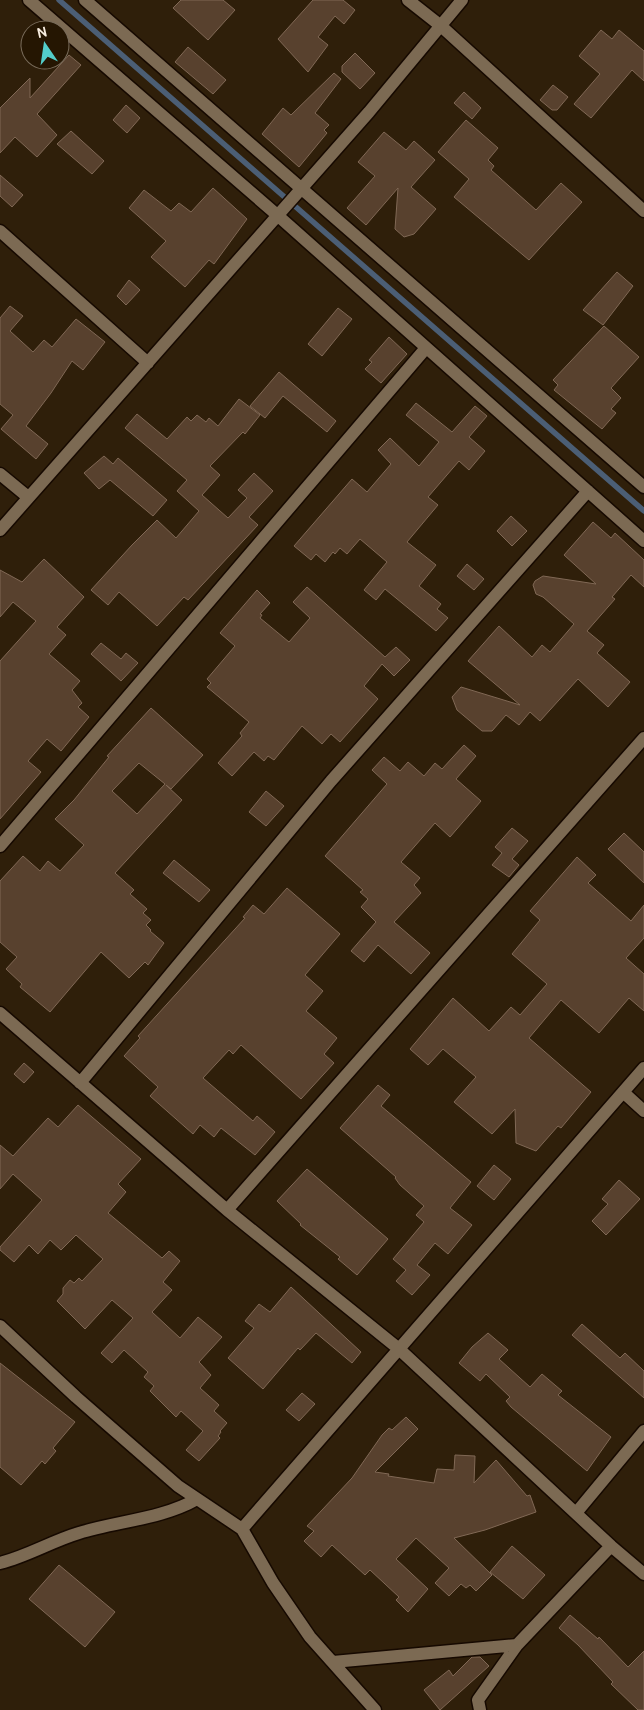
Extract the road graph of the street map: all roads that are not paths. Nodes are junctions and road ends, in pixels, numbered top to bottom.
1 (29, 0) edge
2 (85, 0) edge
3 (408, 0) edge
4 (462, 0) edge
5 (441, 26) junction
6 (296, 192) junction
7 (280, 211) junction
8 (644, 211) edge
9 (0, 231) edge
10 (426, 348) junction
11 (148, 363) junction
12 (0, 474) edge
13 (644, 487) edge
14 (588, 490) junction
15 (28, 497) junction
16 (0, 530) edge
17 (644, 541) edge
18 (644, 738) edge
19 (0, 846) edge
20 (0, 1013) edge
21 (644, 1068) edge
22 (80, 1083) junction
23 (623, 1092) junction
24 (644, 1111) edge
25 (227, 1210) junction
26 (0, 1326) edge
27 (399, 1349) junction
28 (644, 1431) edge
29 (197, 1499) junction
30 (576, 1513) junction
31 (242, 1529) junction
32 (610, 1546) junction
33 (0, 1563) edge
34 (644, 1574) edge
35 (517, 1645) junction
36 (333, 1662) junction
37 (375, 1710) edge
38 (480, 1710) edge

1 - 7 street
2 - 6 street
3 - 5 street
4 - 5 street
5 - 6 street
5 - 8 street
6 - 7 street
6 - 13 street
7 - 10 street
7 - 11 street
9 - 11 street
10 - 14 street
10 - 19 street
11 - 15 street
12 - 15 street
14 - 17 street
14 - 22 street
15 - 16 street
18 - 25 street
20 - 22 street
21 - 23 street
22 - 25 street
23 - 24 street
23 - 27 street
25 - 27 street
26 - 29 street
27 - 30 street
27 - 31 street
28 - 30 street
29 - 31 street
29 - 33 street
30 - 32 street
31 - 36 street
32 - 34 street
32 - 35 street
35 - 36 street
35 - 38 street
36 - 37 street

